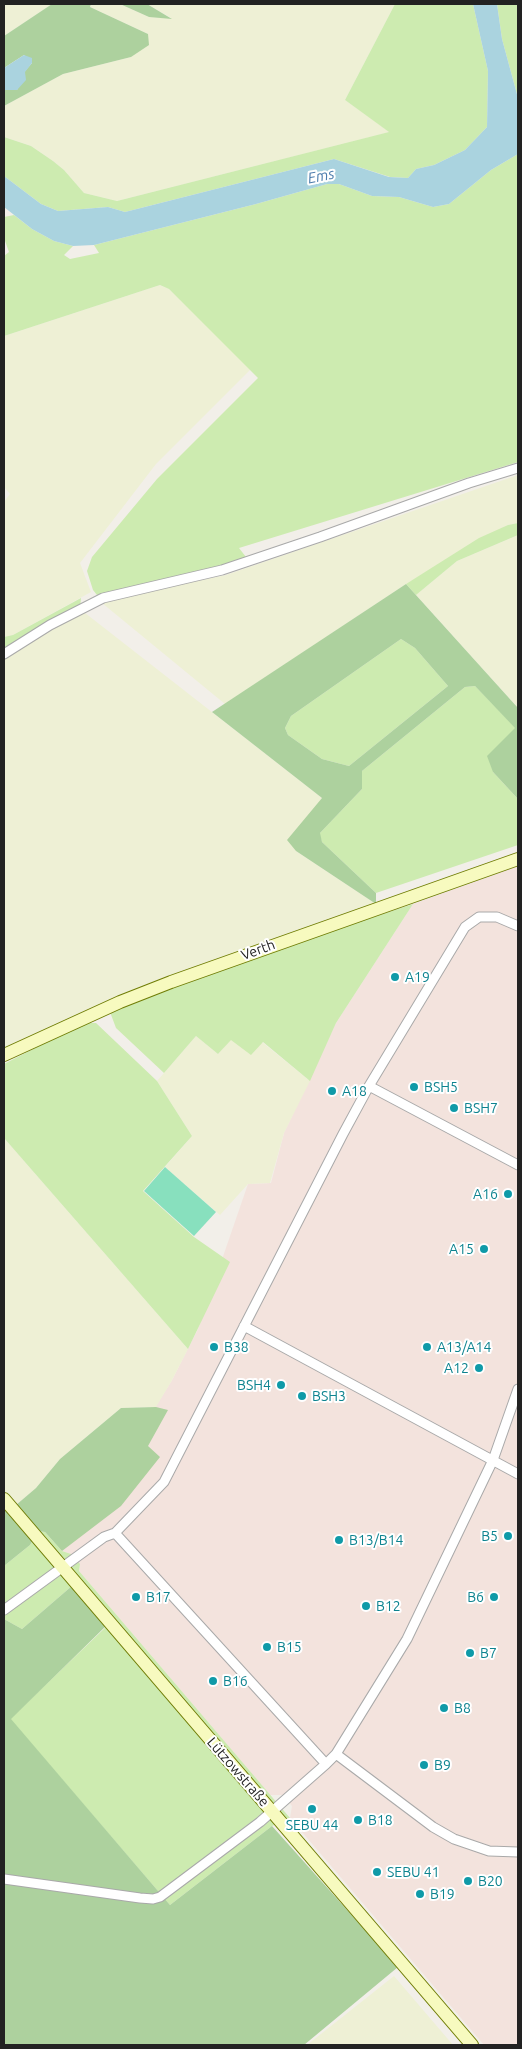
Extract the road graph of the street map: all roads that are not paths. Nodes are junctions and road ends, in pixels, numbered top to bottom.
1 (518, 468) edge
2 (4, 654) edge
3 (518, 859) edge
4 (518, 926) edge
5 (4, 1055) edge
6 (369, 1086) junction
7 (518, 1165) edge
8 (244, 1326) junction
9 (518, 1389) edge
10 (493, 1460) junction
11 (518, 1474) edge
12 (4, 1500) edge
13 (115, 1533) junction
14 (62, 1568) junction
15 (4, 1610) edge
16 (336, 1754) junction
17 (326, 1764) junction
18 (273, 1812) junction
19 (518, 1852) edge
20 (4, 1879) edge
21 (472, 2045) edge

1 - 2 street
3 - 5 street, Verth
4 - 6 street
6 - 7 street
6 - 8 street
8 - 10 street
8 - 13 street
9 - 10 street
10 - 11 street
10 - 16 street
12 - 14 street, Lützowstraße
13 - 14 street
13 - 17 street
14 - 15 street
14 - 18 street, Lützowstraße
16 - 17 street
16 - 19 street
17 - 18 street
18 - 20 street
18 - 21 street, Lützowstraße

